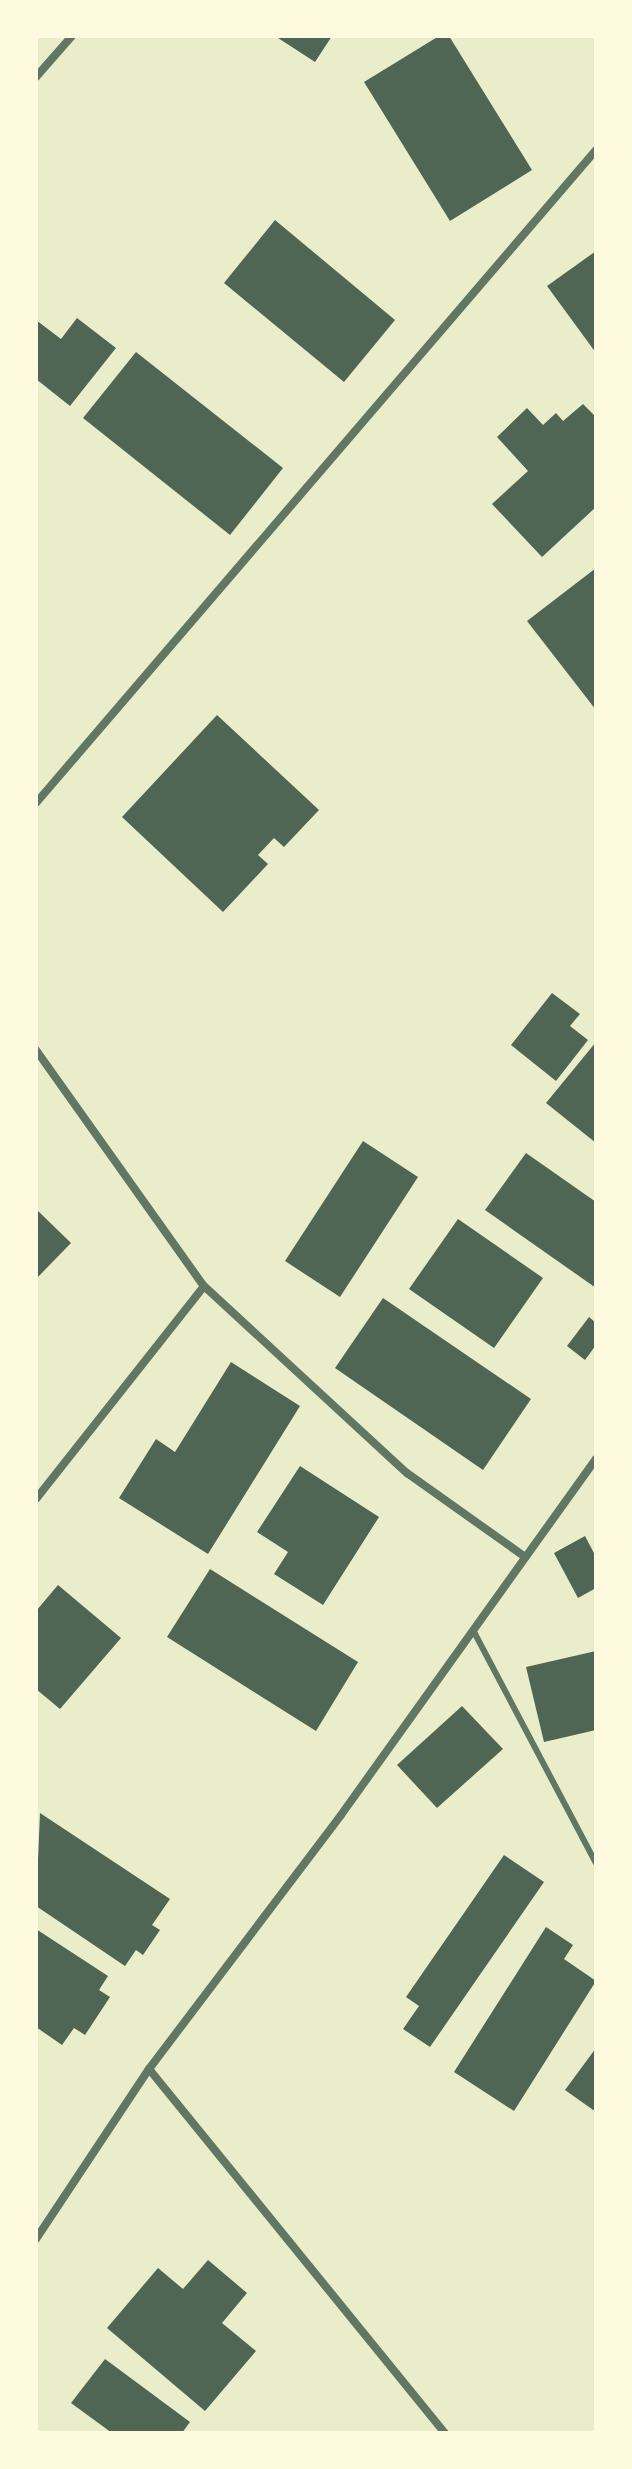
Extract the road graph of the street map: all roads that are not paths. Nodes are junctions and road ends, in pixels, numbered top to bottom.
1 (72, 36) edge
2 (36, 77) edge
3 (596, 150) edge
4 (36, 803) edge
5 (36, 1050) edge
6 (204, 1286) junction
7 (596, 1459) edge
8 (36, 1499) edge
9 (525, 1557) junction
10 (473, 1630) junction
11 (596, 1863) edge
12 (149, 2069) junction
13 (36, 2239) edge
14 (445, 2433) edge

1 - 2 street
3 - 4 street
5 - 6 street
6 - 8 street
6 - 9 street
7 - 9 street
9 - 10 street
10 - 11 lane
10 - 12 street
12 - 13 street
12 - 14 street

